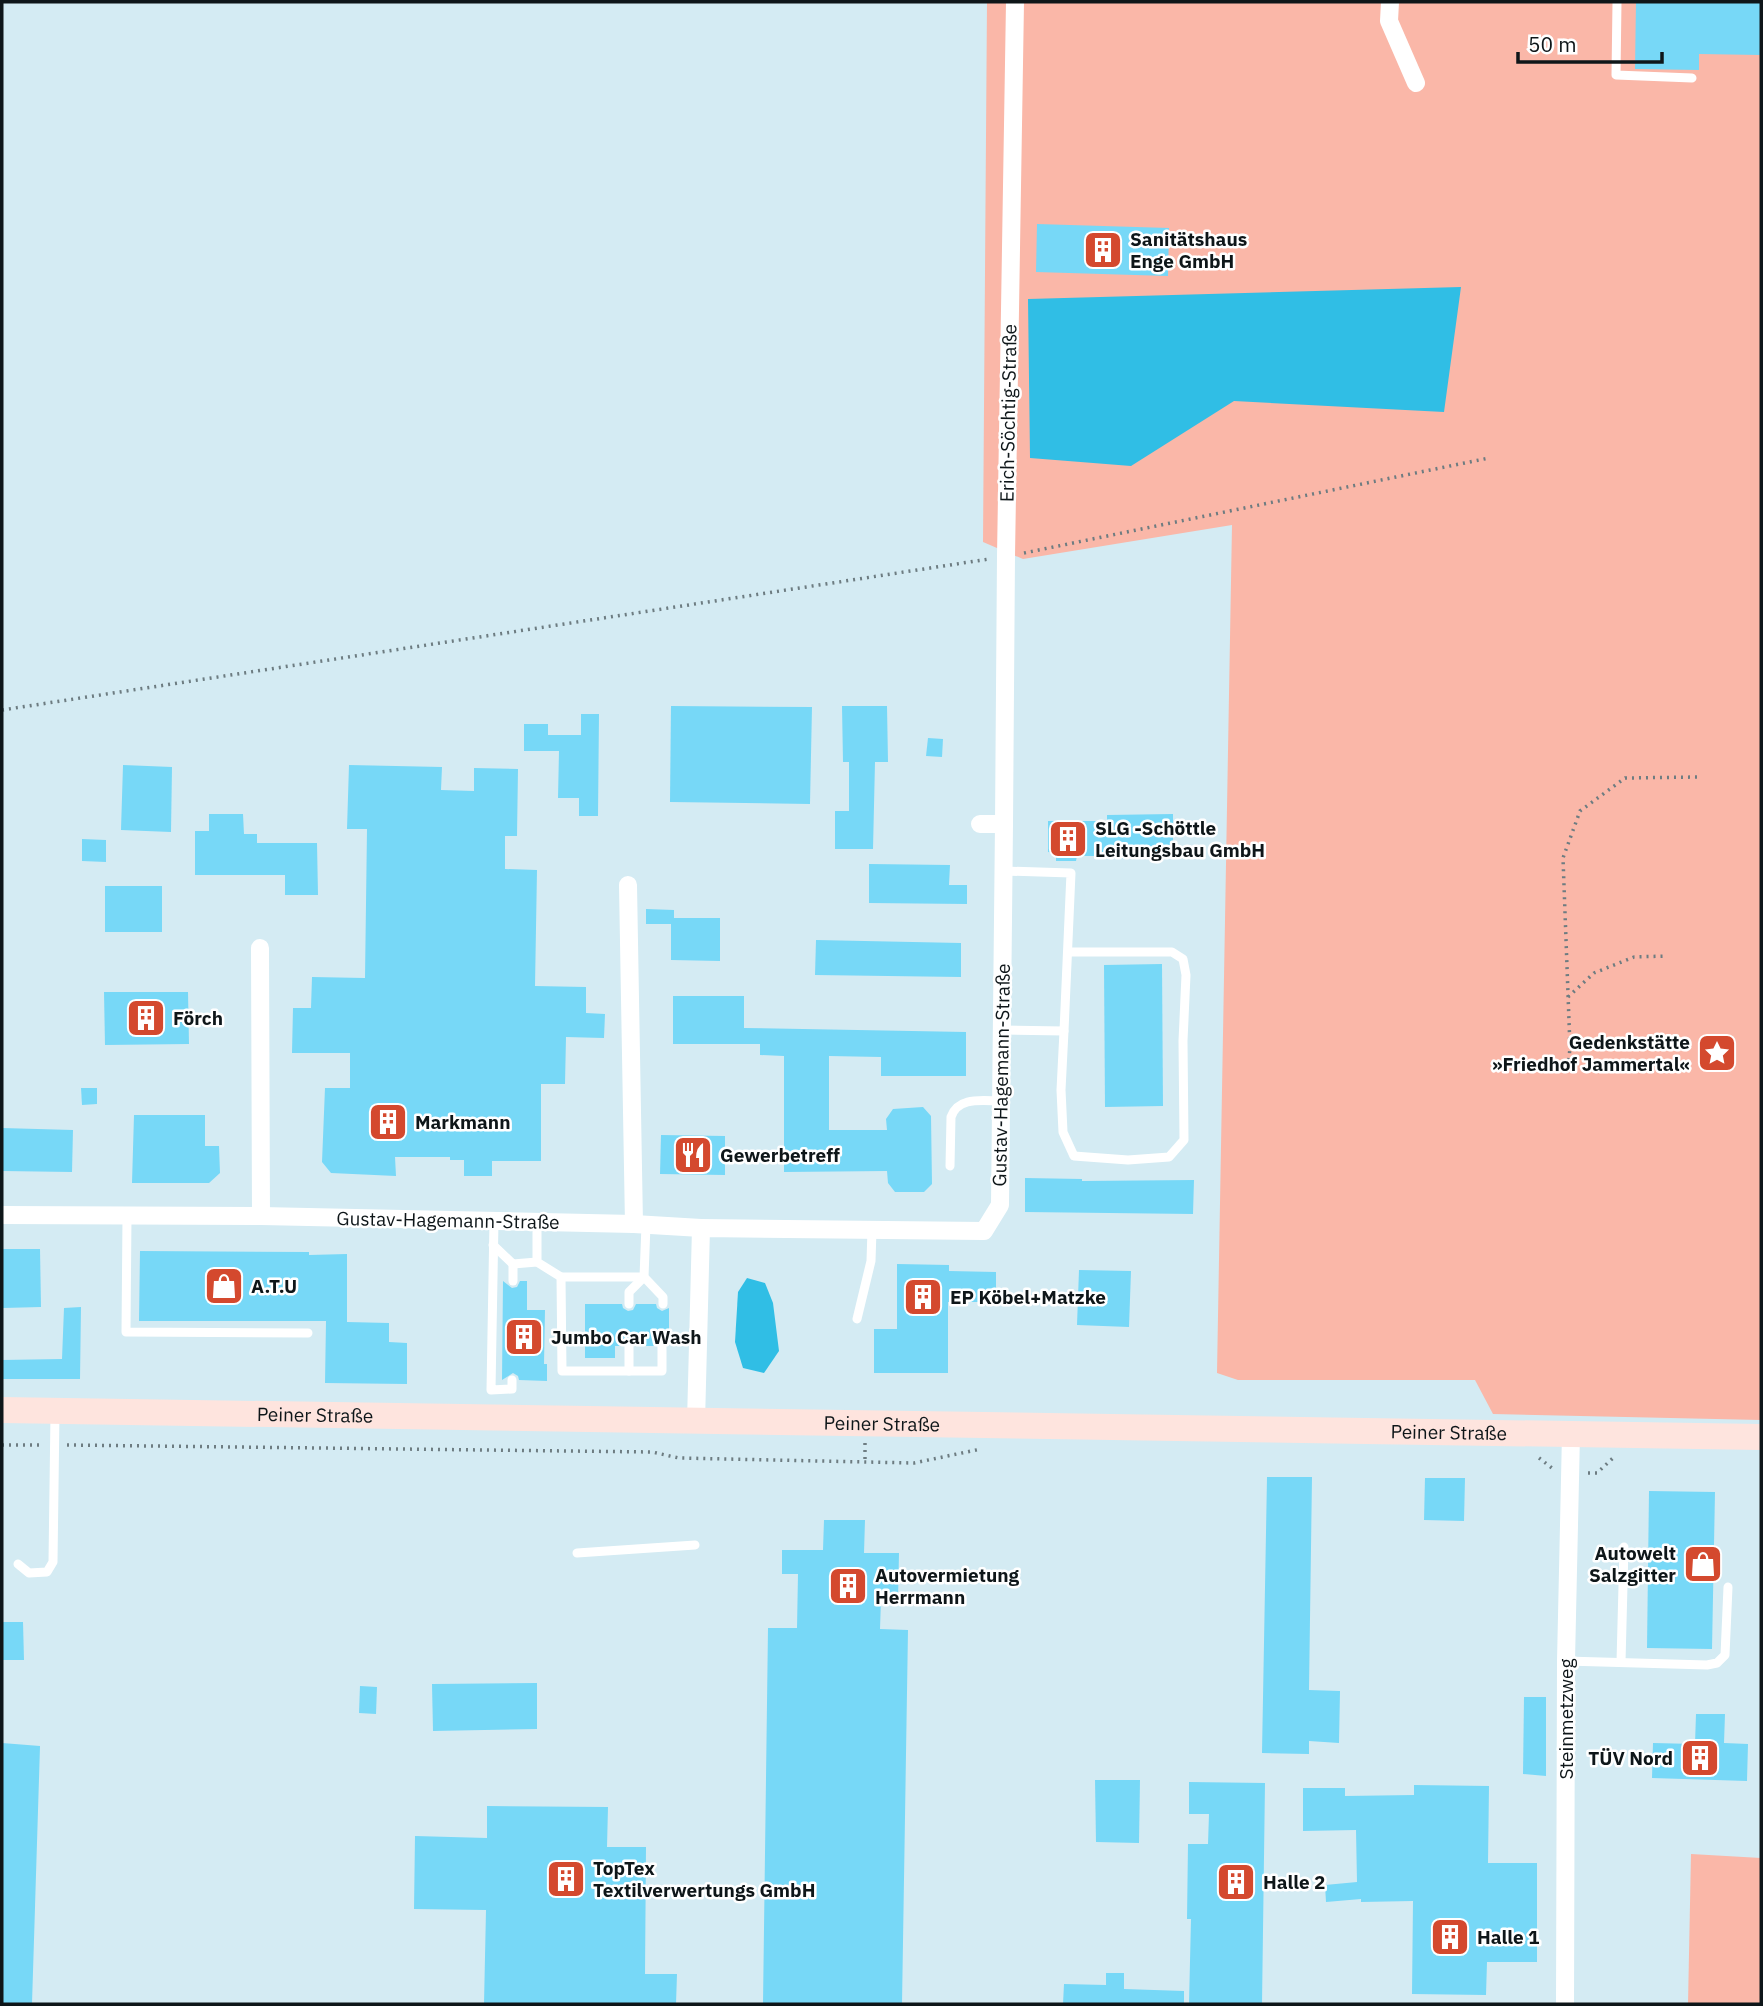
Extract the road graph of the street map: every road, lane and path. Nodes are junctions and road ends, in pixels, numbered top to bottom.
1 (1015, 2) edge
2 (1390, 2) edge
3 (1617, 2) edge
4 (1692, 78) dead end
5 (1416, 83) dead end
6 (1489, 458) dead end
7 (1006, 556) junction
8 (2, 710) edge
9 (1699, 777) dead end
10 (980, 824) dead end
11 (1004, 824) junction
12 (1004, 871) junction
13 (628, 885) dead end
14 (260, 948) dead end
15 (1068, 952) junction
16 (1667, 956) dead end
17 (1568, 997) junction
18 (1002, 1030) junction
19 (1064, 1031) junction
20 (1568, 1067) dead end
21 (1001, 1101) junction
22 (950, 1166) dead end
23 (2, 1215) edge
24 (127, 1216) junction
25 (261, 1216) junction
26 (494, 1221) junction
27 (537, 1222) junction
28 (640, 1224) junction
29 (701, 1228) junction
30 (872, 1230) junction
31 (494, 1245) junction
32 (537, 1262) junction
33 (513, 1264) junction
34 (561, 1277) junction
35 (644, 1277) junction
36 (513, 1281) dead end
37 (629, 1304) dead end
38 (663, 1304) dead end
39 (857, 1319) dead end
40 (308, 1333) dead end
41 (629, 1346) dead end
42 (662, 1346) dead end
43 (629, 1371) junction
44 (512, 1380) dead end
45 (2, 1410) edge
46 (55, 1411) junction
47 (696, 1422) junction
48 (1571, 1434) junction
49 (1761, 1437) edge
50 (2, 1445) edge
51 (53, 1446) junction
52 (981, 1449) dead end
53 (1616, 1455) dead end
54 (1534, 1457) dead end
55 (1570, 1473) junction
56 (695, 1545) dead end
57 (1625, 1547) dead end
58 (577, 1552) dead end
59 (18, 1564) dead end
60 (1728, 1587) dead end
61 (1566, 1661) junction
62 (1621, 1662) junction
63 (1565, 2004) edge

1 - 7 street, Erich-Söchtig-Straße
2 - 5 street
3 - 4 lane
6 - 7 path
7 - 8 path
7 - 11 street, Erich-Söchtig-Straße
9 - 17 path
10 - 11 street
11 - 12 street, Gustav-Hagemann-Straße
12 - 15 lane
12 - 18 street, Gustav-Hagemann-Straße
13 - 28 street
14 - 25 street
15 - 19 lane
15 - 19 lane
16 - 17 path
17 - 20 path
18 - 19 lane
18 - 21 street, Gustav-Hagemann-Straße
21 - 22 lane
21 - 30 street, Gustav-Hagemann-Straße
23 - 24 street, Gustav-Hagemann-Straße
24 - 25 street, Gustav-Hagemann-Straße
24 - 40 lane
25 - 26 street, Gustav-Hagemann-Straße
26 - 27 street, Gustav-Hagemann-Straße
26 - 31 lane
27 - 28 street, Gustav-Hagemann-Straße
27 - 32 lane
28 - 29 street, Gustav-Hagemann-Straße
28 - 35 lane
29 - 30 street, Gustav-Hagemann-Straße
29 - 47 street
30 - 39 lane
31 - 33 lane
31 - 44 lane
32 - 33 lane
32 - 34 lane
33 - 36 lane
34 - 35 lane
34 - 43 lane
35 - 37 lane
35 - 38 lane
41 - 43 lane
42 - 43 lane
45 - 46 main road, Peiner Straße
46 - 47 main road, Peiner Straße
46 - 51 lane
47 - 48 main road, Peiner Straße
48 - 49 main road, Peiner Straße
48 - 55 street, Steinmetzweg
50 - 51 path
51 - 52 path
51 - 59 lane
53 - 55 path
54 - 55 path
55 - 61 street, Steinmetzweg
56 - 58 lane
57 - 62 lane
60 - 62 lane
61 - 62 lane
61 - 63 street, Steinmetzweg

